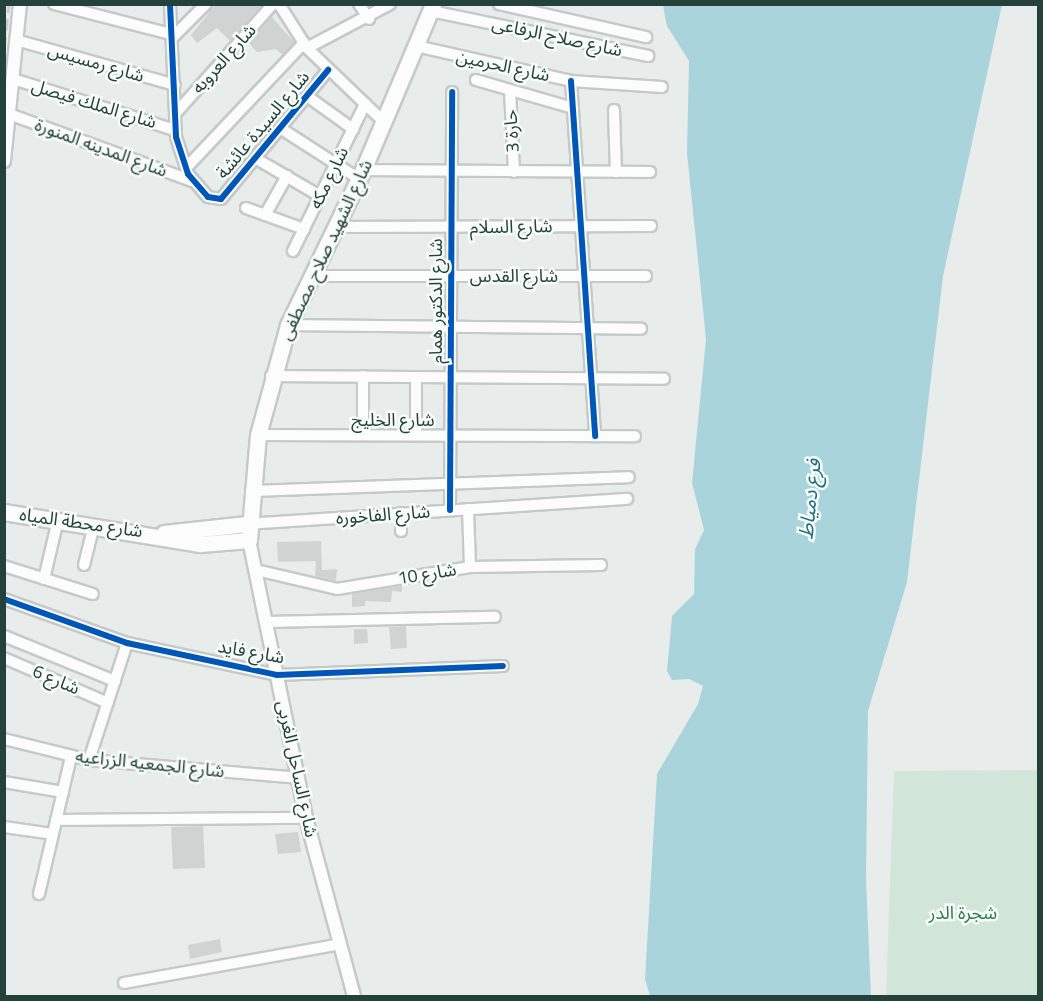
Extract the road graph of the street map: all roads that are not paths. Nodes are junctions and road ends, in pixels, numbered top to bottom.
1 (20, 4) edge
2 (54, 4) edge
3 (170, 4) edge
4 (207, 4) edge
5 (273, 4) edge
6 (279, 4) edge
7 (289, 4) edge
8 (359, 4) edge
9 (390, 4) edge
10 (499, 4) edge
11 (432, 8) edge
12 (369, 19) junction
13 (292, 24) junction
14 (175, 35) junction
15 (646, 37) dead end
16 (16, 40) junction
17 (305, 45) junction
18 (416, 46) junction
19 (648, 56) dead end
20 (328, 70) junction
21 (13, 79) junction
22 (476, 80) dead end
23 (571, 81) junction
24 (175, 85) junction
25 (662, 87) dead end
26 (510, 90) junction
27 (452, 92) dead end
28 (307, 96) junction
29 (365, 104) junction
30 (573, 108) junction
31 (614, 110) dead end
32 (9, 114) junction
33 (175, 114) junction
34 (384, 122) junction
35 (280, 128) junction
36 (353, 129) junction
37 (175, 130) junction
38 (255, 158) junction
39 (4, 161) edge
40 (336, 164) junction
41 (186, 168) junction
42 (451, 172) junction
43 (514, 172) junction
44 (577, 172) junction
45 (616, 172) junction
46 (650, 172) dead end
47 (361, 175) junction
48 (287, 176) junction
49 (192, 181) junction
50 (320, 196) junction
51 (221, 199) joint
52 (246, 208) dead end
53 (266, 215) junction
54 (581, 226) junction
55 (651, 226) dead end
56 (335, 227) junction
57 (451, 227) junction
58 (304, 229) junction
59 (293, 251) dead end
60 (310, 276) junction
61 (451, 276) junction
62 (646, 276) dead end
63 (585, 277) junction
64 (288, 325) junction
65 (451, 327) junction
66 (588, 328) junction
67 (641, 329) dead end
68 (272, 376) junction
69 (363, 376) junction
70 (416, 377) junction
71 (451, 377) junction
72 (591, 378) junction
73 (664, 379) dead end
74 (258, 435) junction
75 (363, 435) junction
76 (416, 435) junction
77 (450, 435) junction
78 (595, 436) junction
79 (635, 436) dead end
80 (629, 477) dead end
81 (450, 484) junction
82 (251, 491) junction
83 (627, 499) dead end
84 (468, 509) junction
85 (450, 510) junction
86 (4, 512) edge
87 (401, 513) junction
88 (58, 520) junction
89 (247, 524) junction
90 (94, 525) junction
91 (401, 531) dead end
92 (158, 534) junction
93 (249, 540) junction
94 (601, 565) dead end
95 (4, 566) edge
96 (84, 566) dead end
97 (470, 567) junction
98 (255, 570) junction
99 (44, 579) junction
100 (93, 594) dead end
101 (4, 599) edge
102 (495, 617) dead end
103 (268, 622) junction
104 (4, 636) edge
105 (127, 644) junction
106 (4, 658) edge
107 (503, 666) dead end
108 (277, 675) junction
109 (115, 681) junction
110 (108, 703) junction
111 (4, 739) edge
112 (71, 757) junction
113 (90, 760) junction
114 (297, 778) junction
115 (4, 782) edge
116 (63, 792) junction
117 (306, 818) junction
118 (56, 820) junction
119 (4, 827) edge
120 (53, 834) junction
121 (39, 894) dead end
122 (340, 944) junction
123 (124, 983) dead end
124 (354, 996) edge

1 - 16 street
2 - 14 street
3 - 14 street
4 - 14 street
5 - 33 street, شارع العروبه
6 - 13 street
7 - 13 street
8 - 12 street
9 - 12 street
10 - 15 street
11 - 18 main road, شارع الشهيد صلاح مصطفى
11 - 19 street, شارع صلاح الرفاعى
12 - 17 street
13 - 17 street
14 - 24 street
16 - 21 street
16 - 24 street, شارع رمسيس
17 - 20 street
17 - 41 street
18 - 23 street, شارع الحرمين
18 - 34 main road, شارع الشهيد صلاح مصطفى
20 - 28 street, شارع السيدة عائشة
20 - 29 street
21 - 32 street
21 - 37 street, شارع الملك فيصل
22 - 26 street
23 - 25 street, شارع الحرمين
23 - 30 street
24 - 33 street
26 - 30 street
26 - 43 street, حارة 3
27 - 42 street, شارع الدكتور همام
28 - 35 street, شارع السيدة عائشة
28 - 36 street
29 - 34 street
29 - 36 street, شارع مكه
30 - 44 street
31 - 45 street
32 - 39 street
32 - 49 street, شارع المدينه المنورة
33 - 37 street
34 - 47 main road, شارع الشهيد صلاح مصطفى
35 - 38 street, شارع السيدة عائشة
35 - 40 street
36 - 40 street, شارع مكه
37 - 41 street
38 - 48 street
38 - 51 street, شارع السيدة عائشة
40 - 47 street
40 - 50 street, شارع مكه
41 - 49 street
42 - 43 street
42 - 47 street
42 - 57 street, شارع الدكتور همام
43 - 44 street
44 - 45 street
44 - 54 street
45 - 46 street
47 - 56 main road, شارع الشهيد صلاح مصطفى
48 - 50 street
48 - 53 street
49 - 51 street, شارع المدينه المنورة
50 - 58 street, شارع مكه
52 - 53 street
53 - 58 street
54 - 55 street, شارع السلام
54 - 57 street, شارع السلام
54 - 63 street
56 - 57 street, شارع السلام
56 - 60 main road, شارع الشهيد صلاح مصطفى
57 - 61 street, شارع الدكتور همام
58 - 59 street, شارع مكه
60 - 61 street, شارع القدس
60 - 64 main road, شارع الشهيد صلاح مصطفى
61 - 63 street, شارع القدس
61 - 65 street, شارع الدكتور همام
62 - 63 street, شارع القدس
63 - 66 street
64 - 65 street
64 - 68 main road, شارع الشهيد صلاح مصطفى
65 - 66 street
65 - 71 street, شارع الدكتور همام
66 - 67 street
66 - 72 street
68 - 69 street
68 - 74 main road, شارع الشهيد صلاح مصطفى
69 - 70 street
69 - 75 street
70 - 71 street
70 - 76 street
71 - 72 street
71 - 77 street, شارع الدكتور همام
72 - 73 street
72 - 78 street
74 - 75 street, شارع الخليج
74 - 82 main road, شارع الشهيد صلاح مصطفى
75 - 76 street, شارع الخليج
76 - 77 street, شارع الخليج
77 - 78 street, شارع الخليج
77 - 81 street, شارع الدكتور همام
78 - 79 street, شارع الخليج
80 - 81 street
81 - 82 street
81 - 85 street, شارع الدكتور همام
82 - 89 main road, شارع الشهيد صلاح مصطفى
83 - 84 street, شارع الفاخوره
84 - 85 street, شارع الفاخوره
84 - 97 street
85 - 87 street, شارع الفاخوره
86 - 88 main road, شارع محطة المياه
87 - 89 street, شارع الفاخوره
87 - 91 street
88 - 90 main road, شارع محطة المياه
88 - 99 street
89 - 92 main road
89 - 93 main road, شارع الشهيد صلاح مصطفى
90 - 92 main road, شارع محطة المياه
90 - 96 street
92 - 93 main road
93 - 98 street, شارع الساحل الغربى
94 - 97 street, شارع 10
95 - 99 street
97 - 98 street, شارع 10
98 - 103 street, شارع الساحل الغربى
99 - 100 street
101 - 105 street, شارع فايد
102 - 103 street
103 - 108 street, شارع الساحل الغربى
104 - 109 street
105 - 108 street, شارع فايد
105 - 109 street
106 - 110 street, شارع 6
107 - 108 street, شارع فايد
108 - 114 street, شارع الساحل الغربى
109 - 110 street
110 - 113 street
111 - 112 street, شارع الجمعيه الزراعيه
112 - 113 street, شارع الجمعيه الزراعيه
112 - 116 street
113 - 114 street, شارع الجمعيه الزراعيه
114 - 117 street, شارع الساحل الغربى
115 - 116 street
116 - 118 street
117 - 118 street
117 - 122 street, شارع الساحل الغربى
118 - 120 street
119 - 120 street
120 - 121 street
122 - 123 street
122 - 124 street, شارع الساحل الغربى

